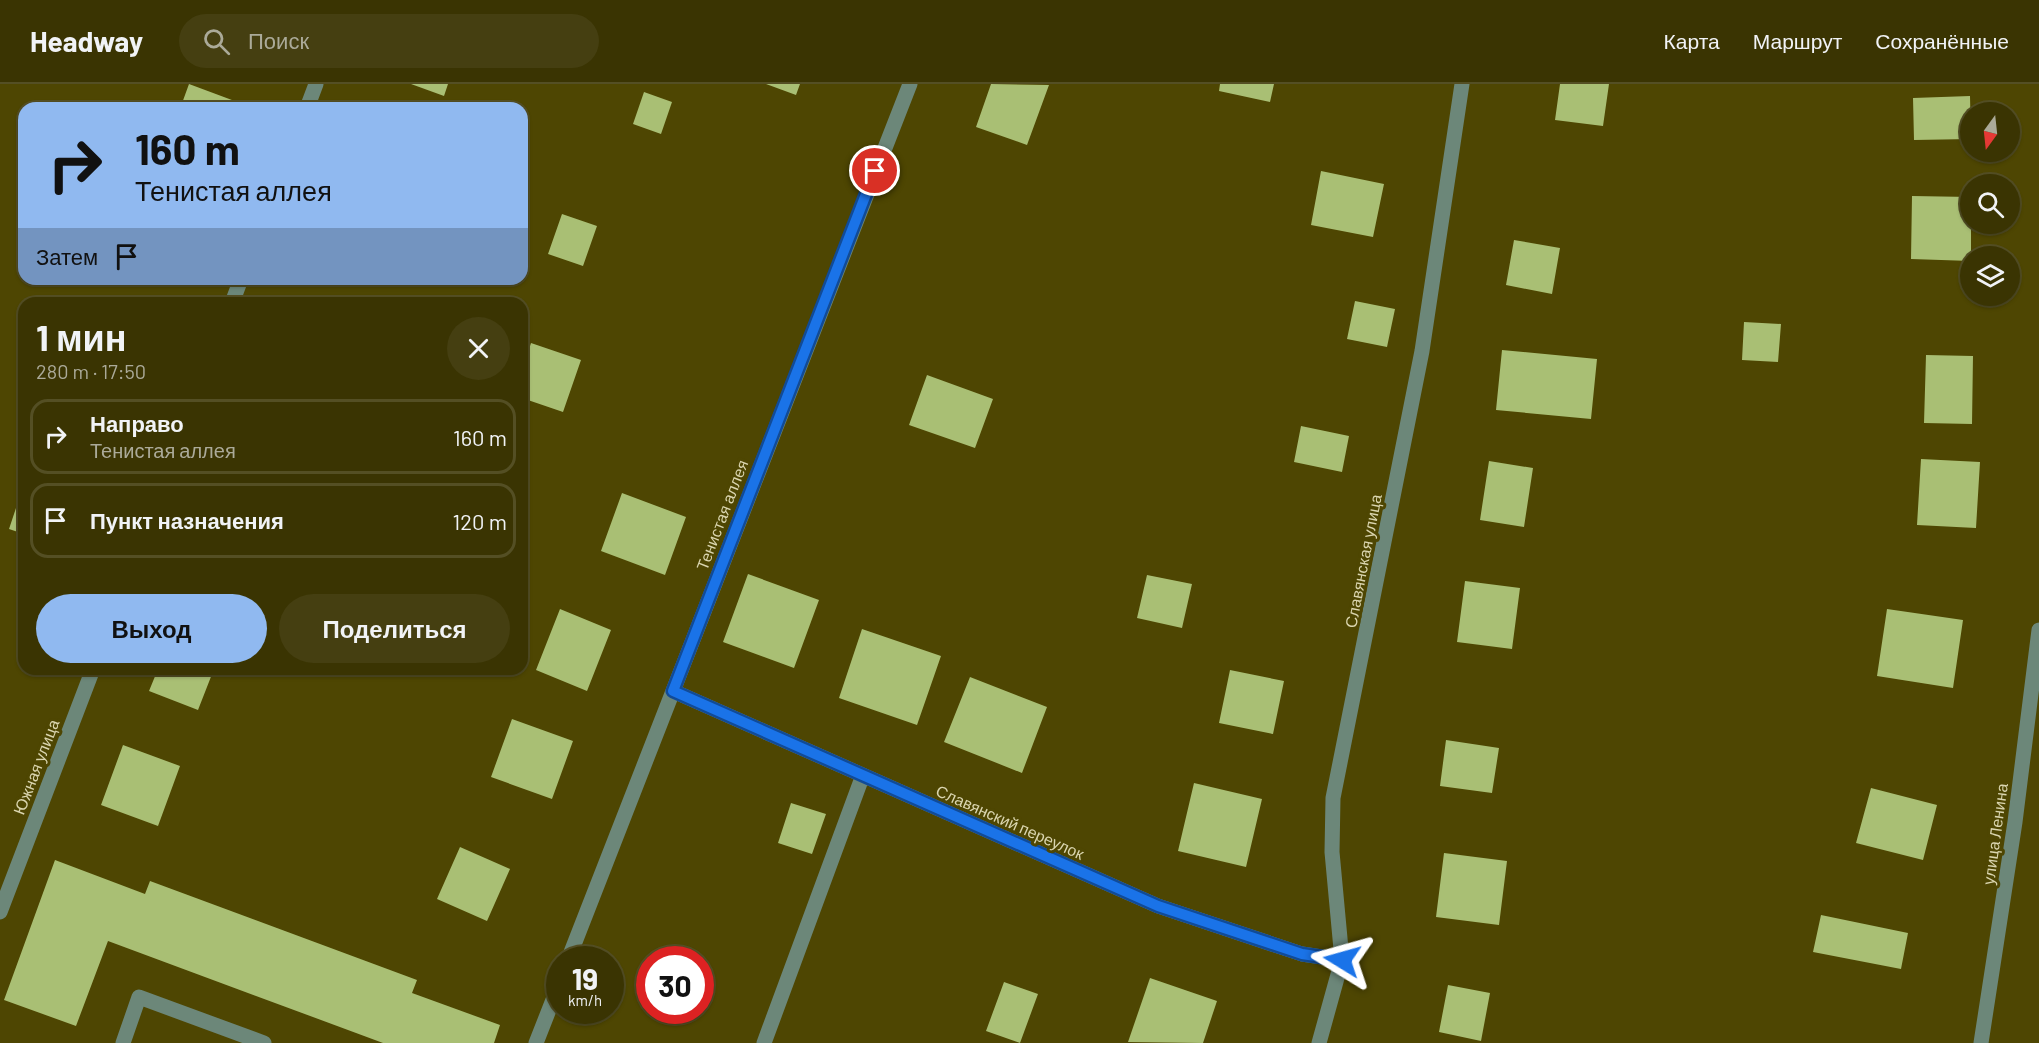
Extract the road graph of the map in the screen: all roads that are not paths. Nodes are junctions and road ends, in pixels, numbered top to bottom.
1 (316, 84) edge
2 (910, 84) edge
3 (1462, 84) edge
4 (309, 102) edge
5 (2039, 630) edge
6 (91, 675) edge
7 (673, 691) junction
8 (863, 775) junction
9 (0, 912) edge
10 (573, 946) edge
11 (1342, 960) junction
12 (546, 1018) edge
13 (123, 1043) edge
14 (264, 1043) edge
15 (536, 1043) edge
16 (764, 1043) edge
17 (1319, 1043) edge
18 (1981, 1043) edge

1 - 4 street
2 - 7 street, Тенистая аллея
3 - 11 street, Славянская улица
5 - 18 street, улица Ленина
6 - 9 street, Южная улица
7 - 8 street, Славянский переулок
7 - 10 street, Тенистая аллея
8 - 11 street, Славянский переулок
8 - 16 street
11 - 17 street, Славянская улица
12 - 15 street
13 - 14 street

